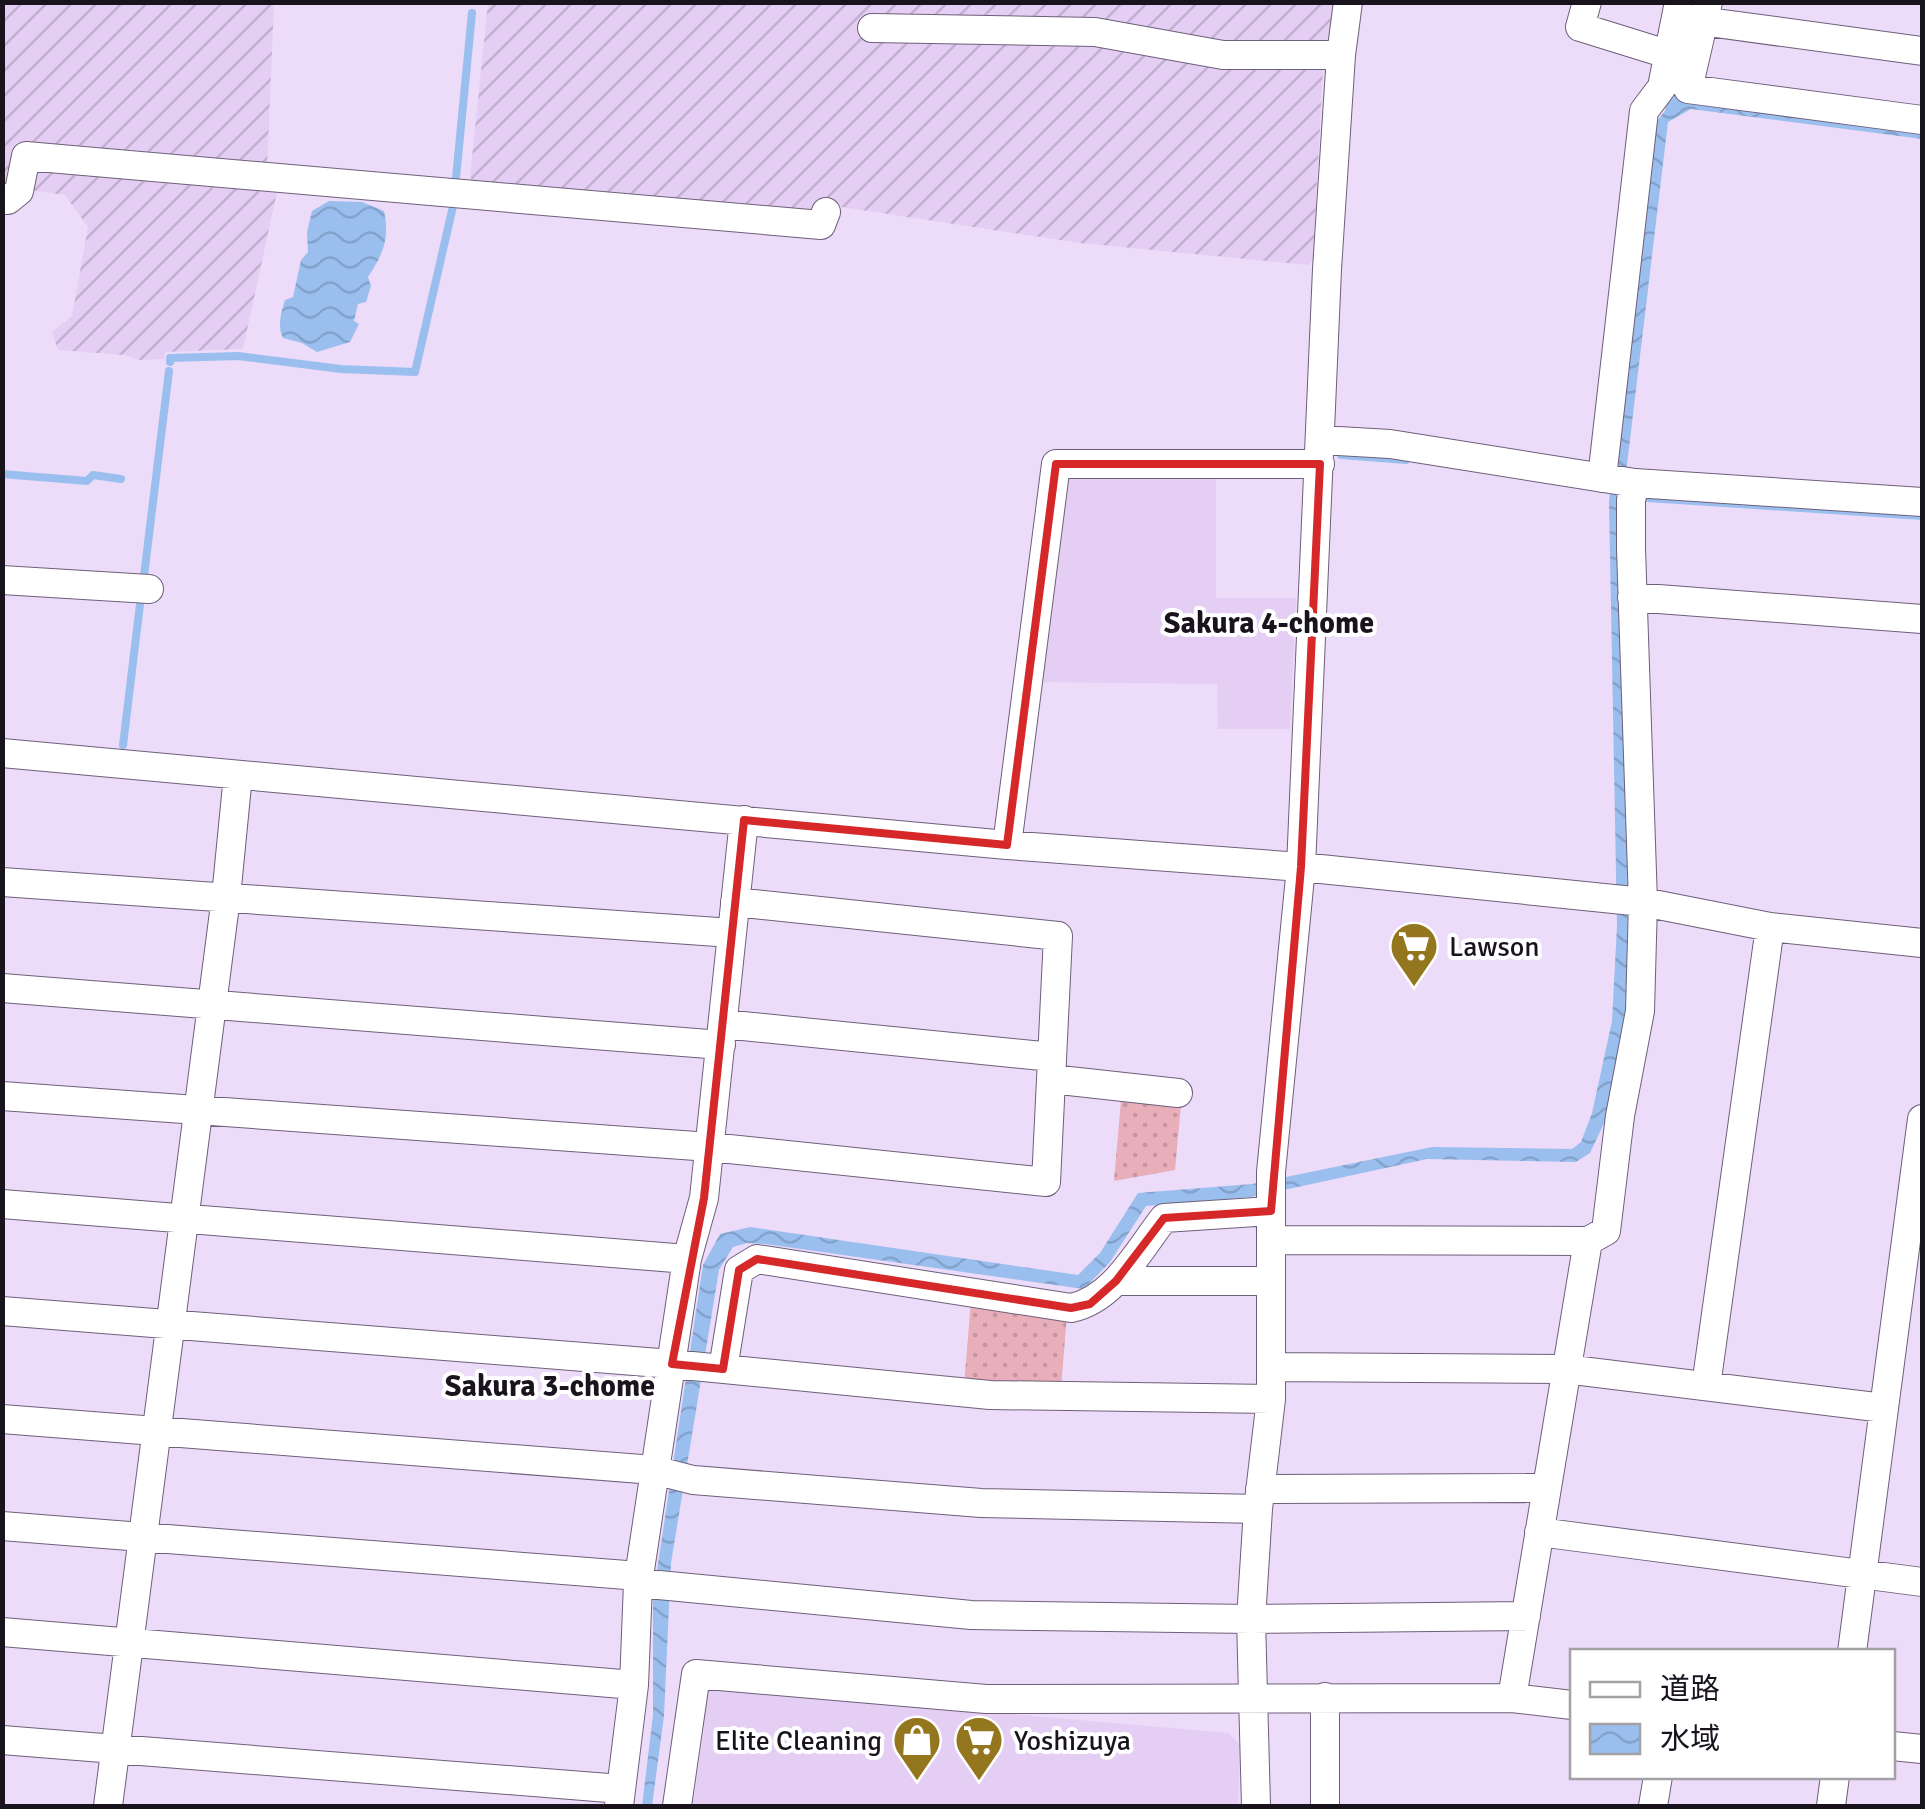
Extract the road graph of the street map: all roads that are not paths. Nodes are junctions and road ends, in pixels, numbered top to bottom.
1 (1348, 2) edge
2 (1587, 2) edge
3 (1678, 10) edge
4 (1706, 12) edge
5 (872, 28) dead end
6 (1922, 51) edge
7 (1668, 54) junction
8 (1341, 55) junction
9 (1675, 88) junction
10 (1922, 120) edge
11 (2, 200) edge
12 (826, 212) dead end
13 (1321, 452) junction
14 (1602, 478) junction
15 (1635, 483) junction
16 (1922, 502) edge
17 (2, 580) edge
18 (149, 589) dead end
19 (1632, 597) junction
20 (1922, 618) edge
21 (2, 753) edge
22 (238, 775) junction
23 (744, 820) junction
24 (1007, 845) junction
25 (1301, 868) junction
26 (2, 882) edge
27 (226, 897) junction
28 (735, 902) junction
29 (1643, 902) junction
30 (1770, 927) junction
31 (732, 933) junction
32 (1922, 943) edge
33 (2, 988) edge
34 (212, 1004) junction
35 (722, 1034) junction
36 (1051, 1068) junction
37 (1178, 1093) dead end
38 (2, 1096) edge
39 (198, 1111) junction
40 (1922, 1119) edge
41 (710, 1148) junction
42 (1918, 1181) edge
43 (1271, 1193) junction
44 (2, 1204) edge
45 (184, 1218) junction
46 (1271, 1240) junction
47 (1588, 1242) junction
48 (686, 1258) junction
49 (1116, 1281) junction
50 (1271, 1281) junction
51 (2, 1311) edge
52 (170, 1324) junction
53 (677, 1364) junction
54 (717, 1368) junction
55 (1271, 1368) junction
56 (1565, 1368) junction
57 (1706, 1386) junction
58 (1271, 1399) junction
59 (1884, 1408) junction
60 (2, 1419) edge
61 (156, 1431) junction
62 (659, 1471) junction
63 (1546, 1488) junction
64 (1259, 1499) junction
65 (2, 1526) edge
66 (1539, 1532) junction
67 (142, 1537) junction
68 (1862, 1574) junction
69 (650, 1582) junction
70 (1922, 1582) edge
71 (1526, 1616) junction
72 (1251, 1619) junction
73 (2, 1632) edge
74 (129, 1642) junction
75 (1852, 1649) edge
76 (634, 1685) junction
77 (1325, 1697) junction
78 (1512, 1698) junction
79 (1252, 1700) junction
80 (1570, 1705) edge
81 (2, 1740) edge
82 (1895, 1746) edge
83 (115, 1749) junction
84 (1922, 1749) edge
85 (1658, 1779) edge
86 (1835, 1779) edge
87 (620, 1798) edge
88 (108, 1806) edge
89 (677, 1806) edge
90 (1256, 1806) edge
91 (1324, 1806) edge
92 (1653, 1806) edge
93 (1831, 1806) edge

1 - 8 street
2 - 7 street
3 - 4 street
3 - 7 street
4 - 6 street
4 - 9 street
5 - 8 street
7 - 9 street
8 - 13 street
9 - 10 street
9 - 14 street
11 - 12 street
13 - 14 street
13 - 24 street
13 - 25 street
14 - 15 street
15 - 16 street
15 - 19 street
17 - 18 street
19 - 20 street
19 - 29 street
21 - 22 street
22 - 23 street
22 - 27 street
23 - 24 street
23 - 28 street
24 - 25 street
25 - 29 street
25 - 43 street
26 - 27 street
27 - 31 street
27 - 34 street
28 - 31 street
28 - 36 street
29 - 30 street
29 - 47 street
30 - 32 street
30 - 57 street
31 - 35 street
33 - 34 street
34 - 35 street
34 - 39 street
35 - 36 street
35 - 41 street
36 - 37 street
36 - 41 street
38 - 39 street
39 - 41 street
39 - 45 street
40 - 42 street
41 - 48 street
42 - 59 street
43 - 46 street
43 - 49 street
44 - 45 street
45 - 48 street
45 - 52 street
46 - 47 street
46 - 50 street
47 - 56 street
48 - 53 street
49 - 50 street
49 - 54 street
50 - 55 street
51 - 52 street
52 - 53 street
52 - 61 street
53 - 54 street
53 - 62 street
54 - 58 street
55 - 56 street
55 - 58 street
56 - 57 street
56 - 63 street
57 - 59 street
58 - 64 street
59 - 68 street
60 - 61 street
61 - 62 street
61 - 67 street
62 - 64 street
62 - 69 street
63 - 64 street
63 - 66 street
64 - 72 street
65 - 67 street
66 - 68 street
66 - 71 street
67 - 69 street
67 - 74 street
68 - 70 street
68 - 75 street
69 - 72 street
69 - 76 street
71 - 72 street
71 - 78 street
72 - 79 street
73 - 74 street
74 - 76 street
74 - 83 street
76 - 87 street
77 - 78 street
77 - 79 street
77 - 91 street
78 - 80 street
79 - 89 street
79 - 90 street
81 - 83 street
82 - 84 street
83 - 87 street
83 - 88 street
85 - 92 street
86 - 93 street

